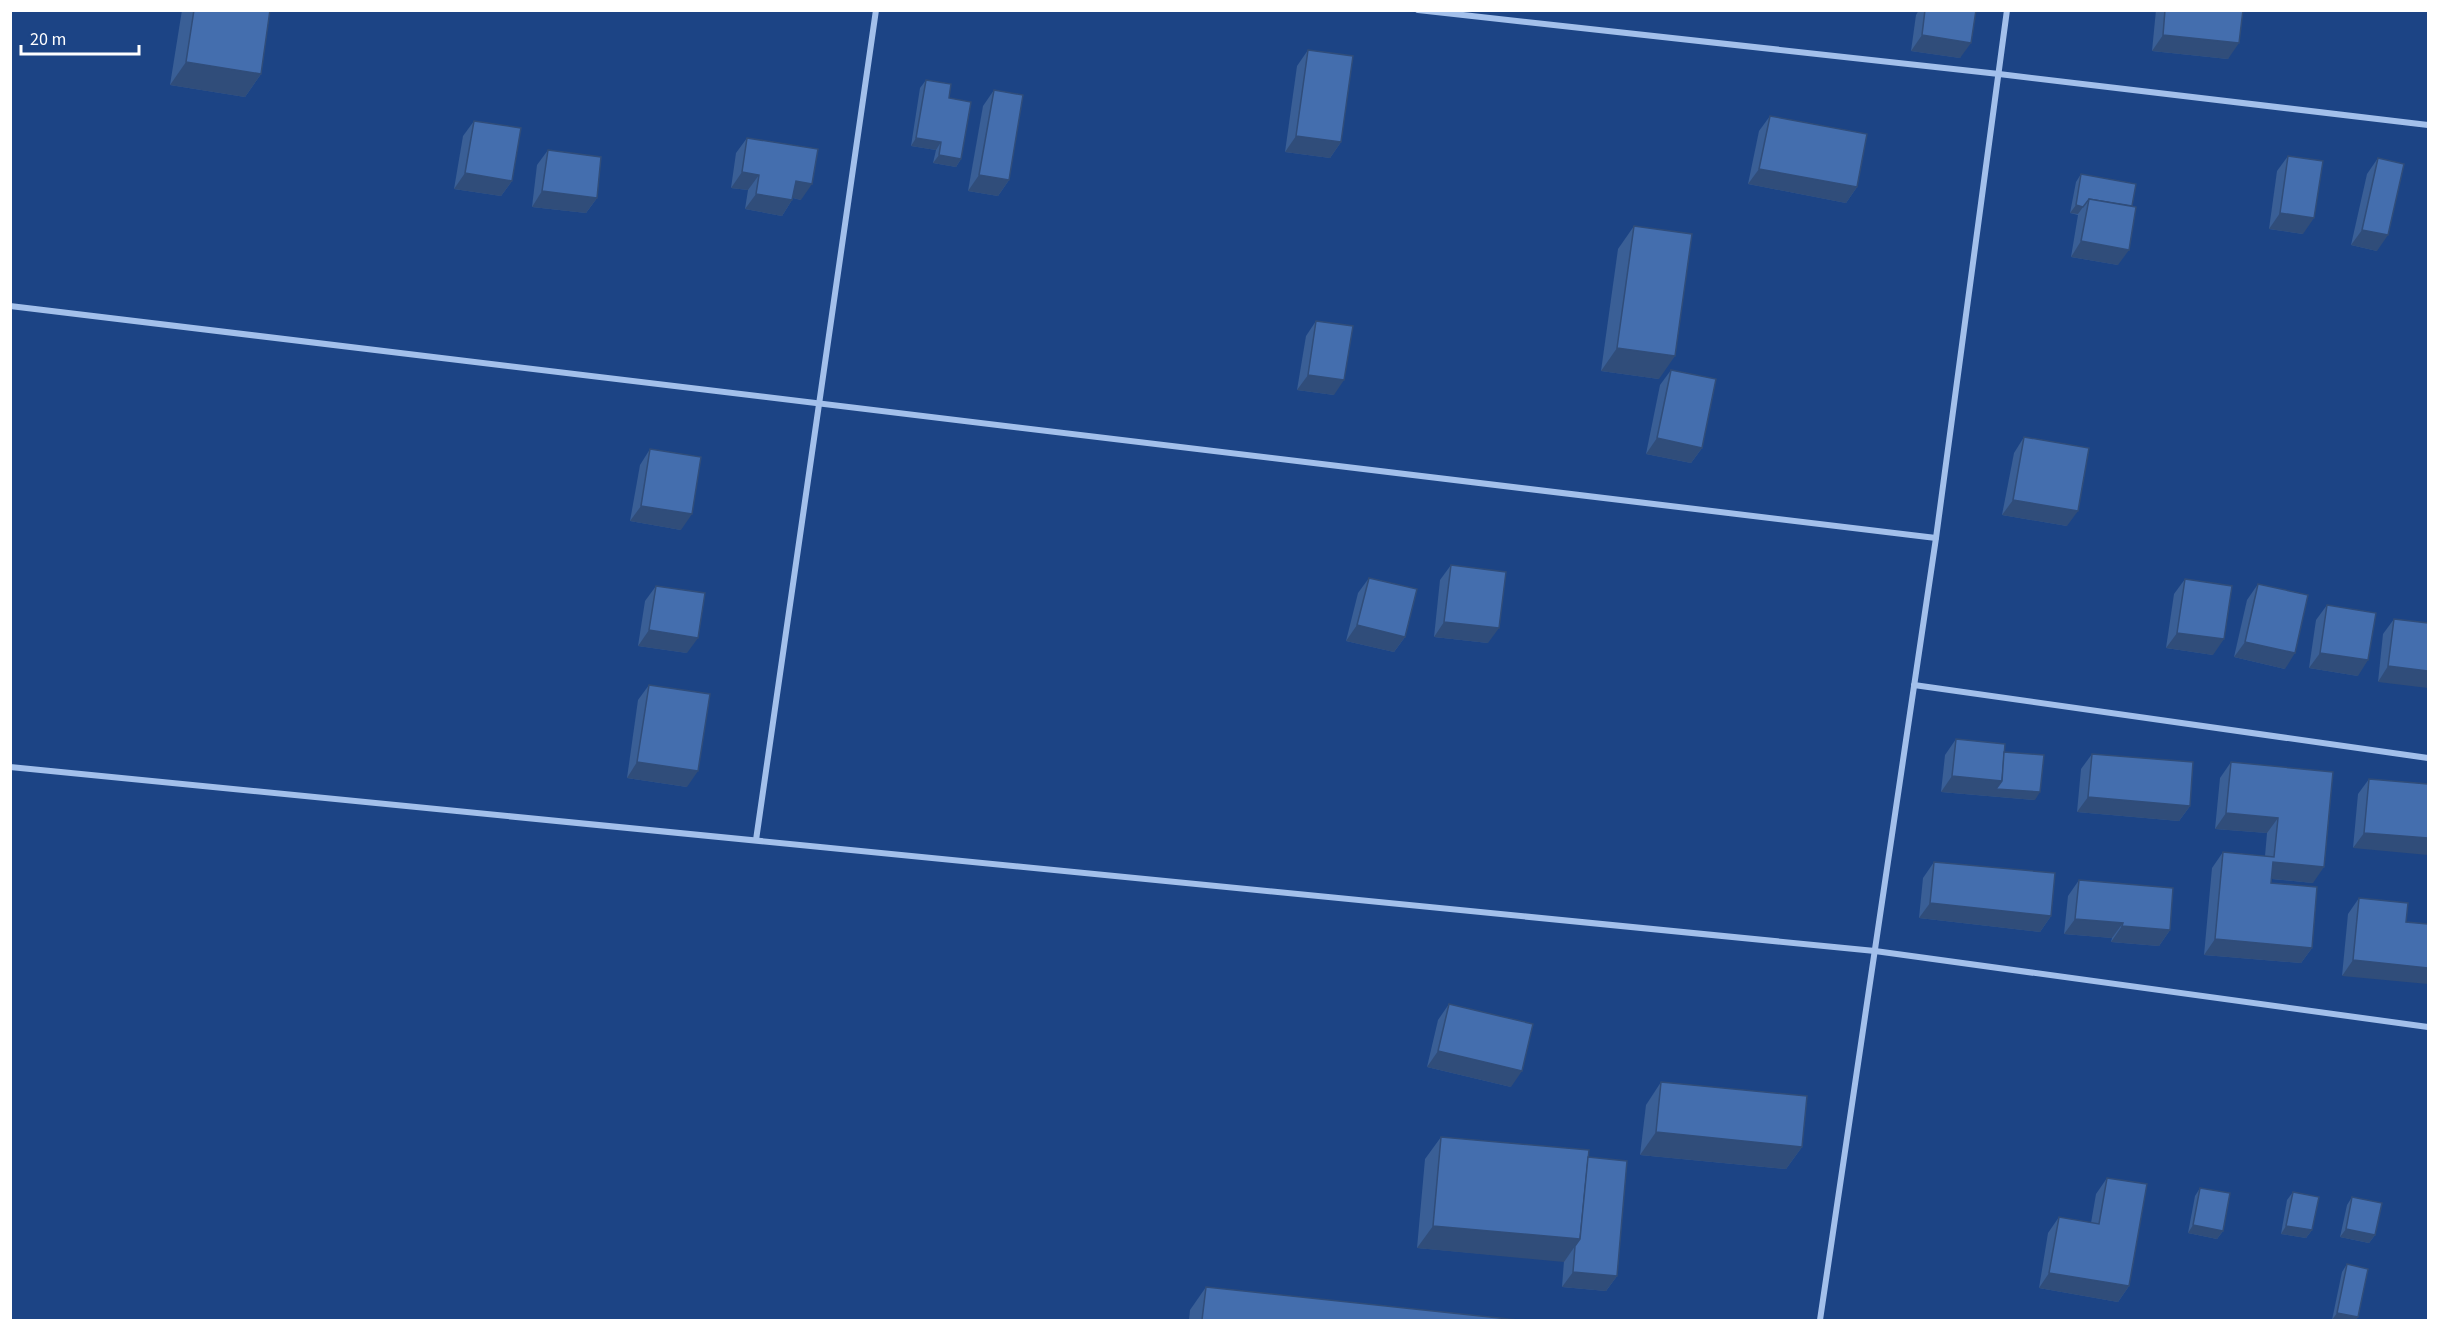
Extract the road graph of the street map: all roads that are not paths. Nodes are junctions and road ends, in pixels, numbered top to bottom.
1 (876, 10) edge
2 (1418, 10) edge
3 (2007, 10) edge
4 (1998, 74) junction
5 (2428, 125) edge
6 (10, 306) edge
7 (819, 403) junction
8 (1936, 538) junction
9 (1914, 685) junction
10 (2428, 758) edge
11 (10, 766) edge
12 (756, 840) junction
13 (1875, 951) junction
14 (2428, 1027) edge
15 (1820, 1320) edge

1 - 7 street
2 - 4 street
3 - 4 street
4 - 5 street
4 - 8 street
6 - 7 street
7 - 8 street
7 - 12 street
8 - 9 street
9 - 10 street
9 - 13 street
11 - 12 street
12 - 13 street
13 - 14 street
13 - 15 street

